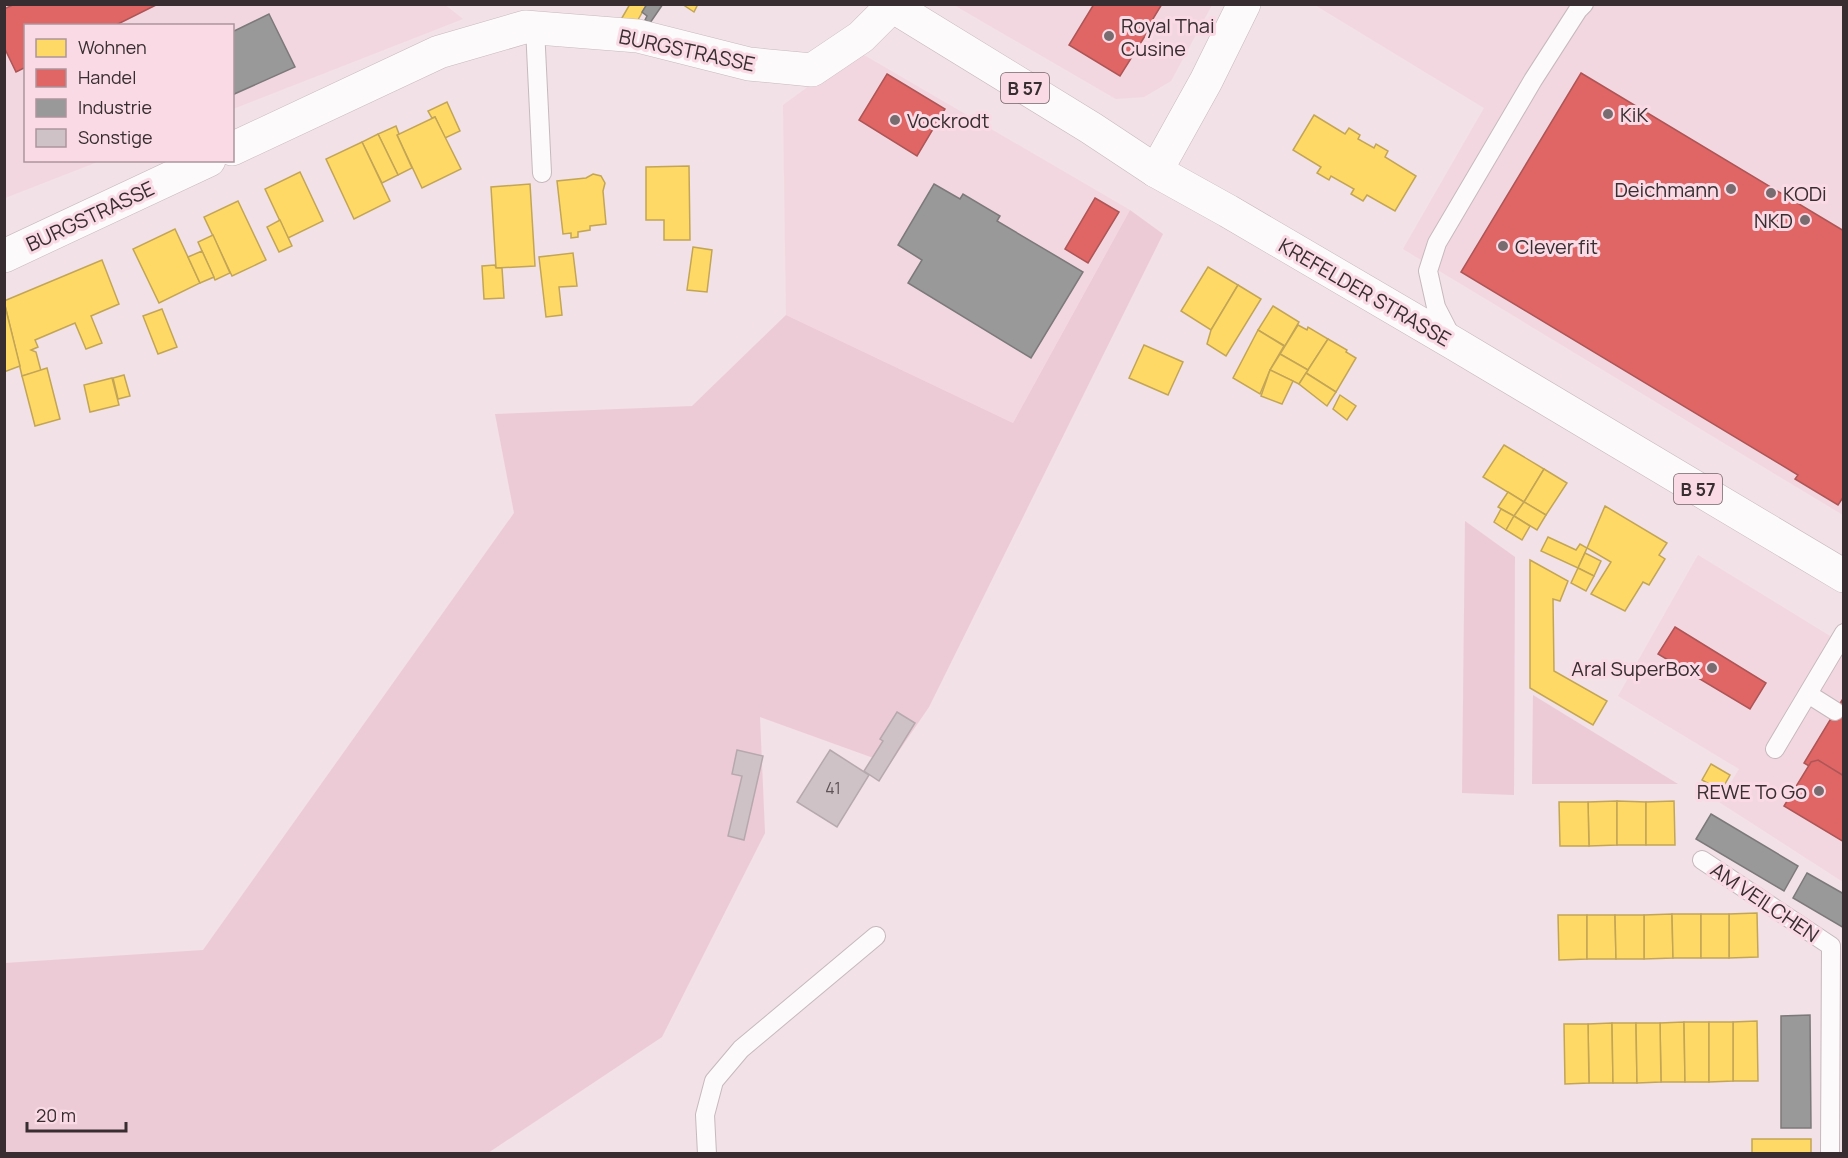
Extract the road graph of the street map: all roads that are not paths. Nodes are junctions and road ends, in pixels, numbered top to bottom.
1 (1244, 4) edge
2 (1584, 4) edge
3 (892, 5) edge
4 (535, 28) junction
5 (234, 148) edge
6 (204, 162) edge
7 (1156, 171) junction
8 (542, 173) dead end
9 (4, 256) edge
10 (1455, 344) junction
11 (1841, 567) edge
12 (1844, 633) edge
13 (1808, 694) junction
14 (1835, 711) dead end
15 (1775, 749) dead end
16 (1702, 860) dead end
17 (876, 936) dead end
18 (1837, 1015) edge
19 (708, 1154) edge
20 (1830, 1154) edge

1 - 7 street
2 - 10 lane
3 - 4 street, BURGSTRASSE
3 - 7 street, KREFELDER STRASSE / B 57
4 - 5 street, BURGSTRASSE
4 - 8 lane
6 - 9 street, BURGSTRASSE
7 - 10 street, KREFELDER STRASSE / B 57
10 - 11 street, KREFELDER STRASSE / B 57
12 - 13 lane
13 - 14 lane
13 - 15 lane
16 - 18 lane, AM VEILCHEN
17 - 19 lane
18 - 20 lane, AM VEILCHEN

